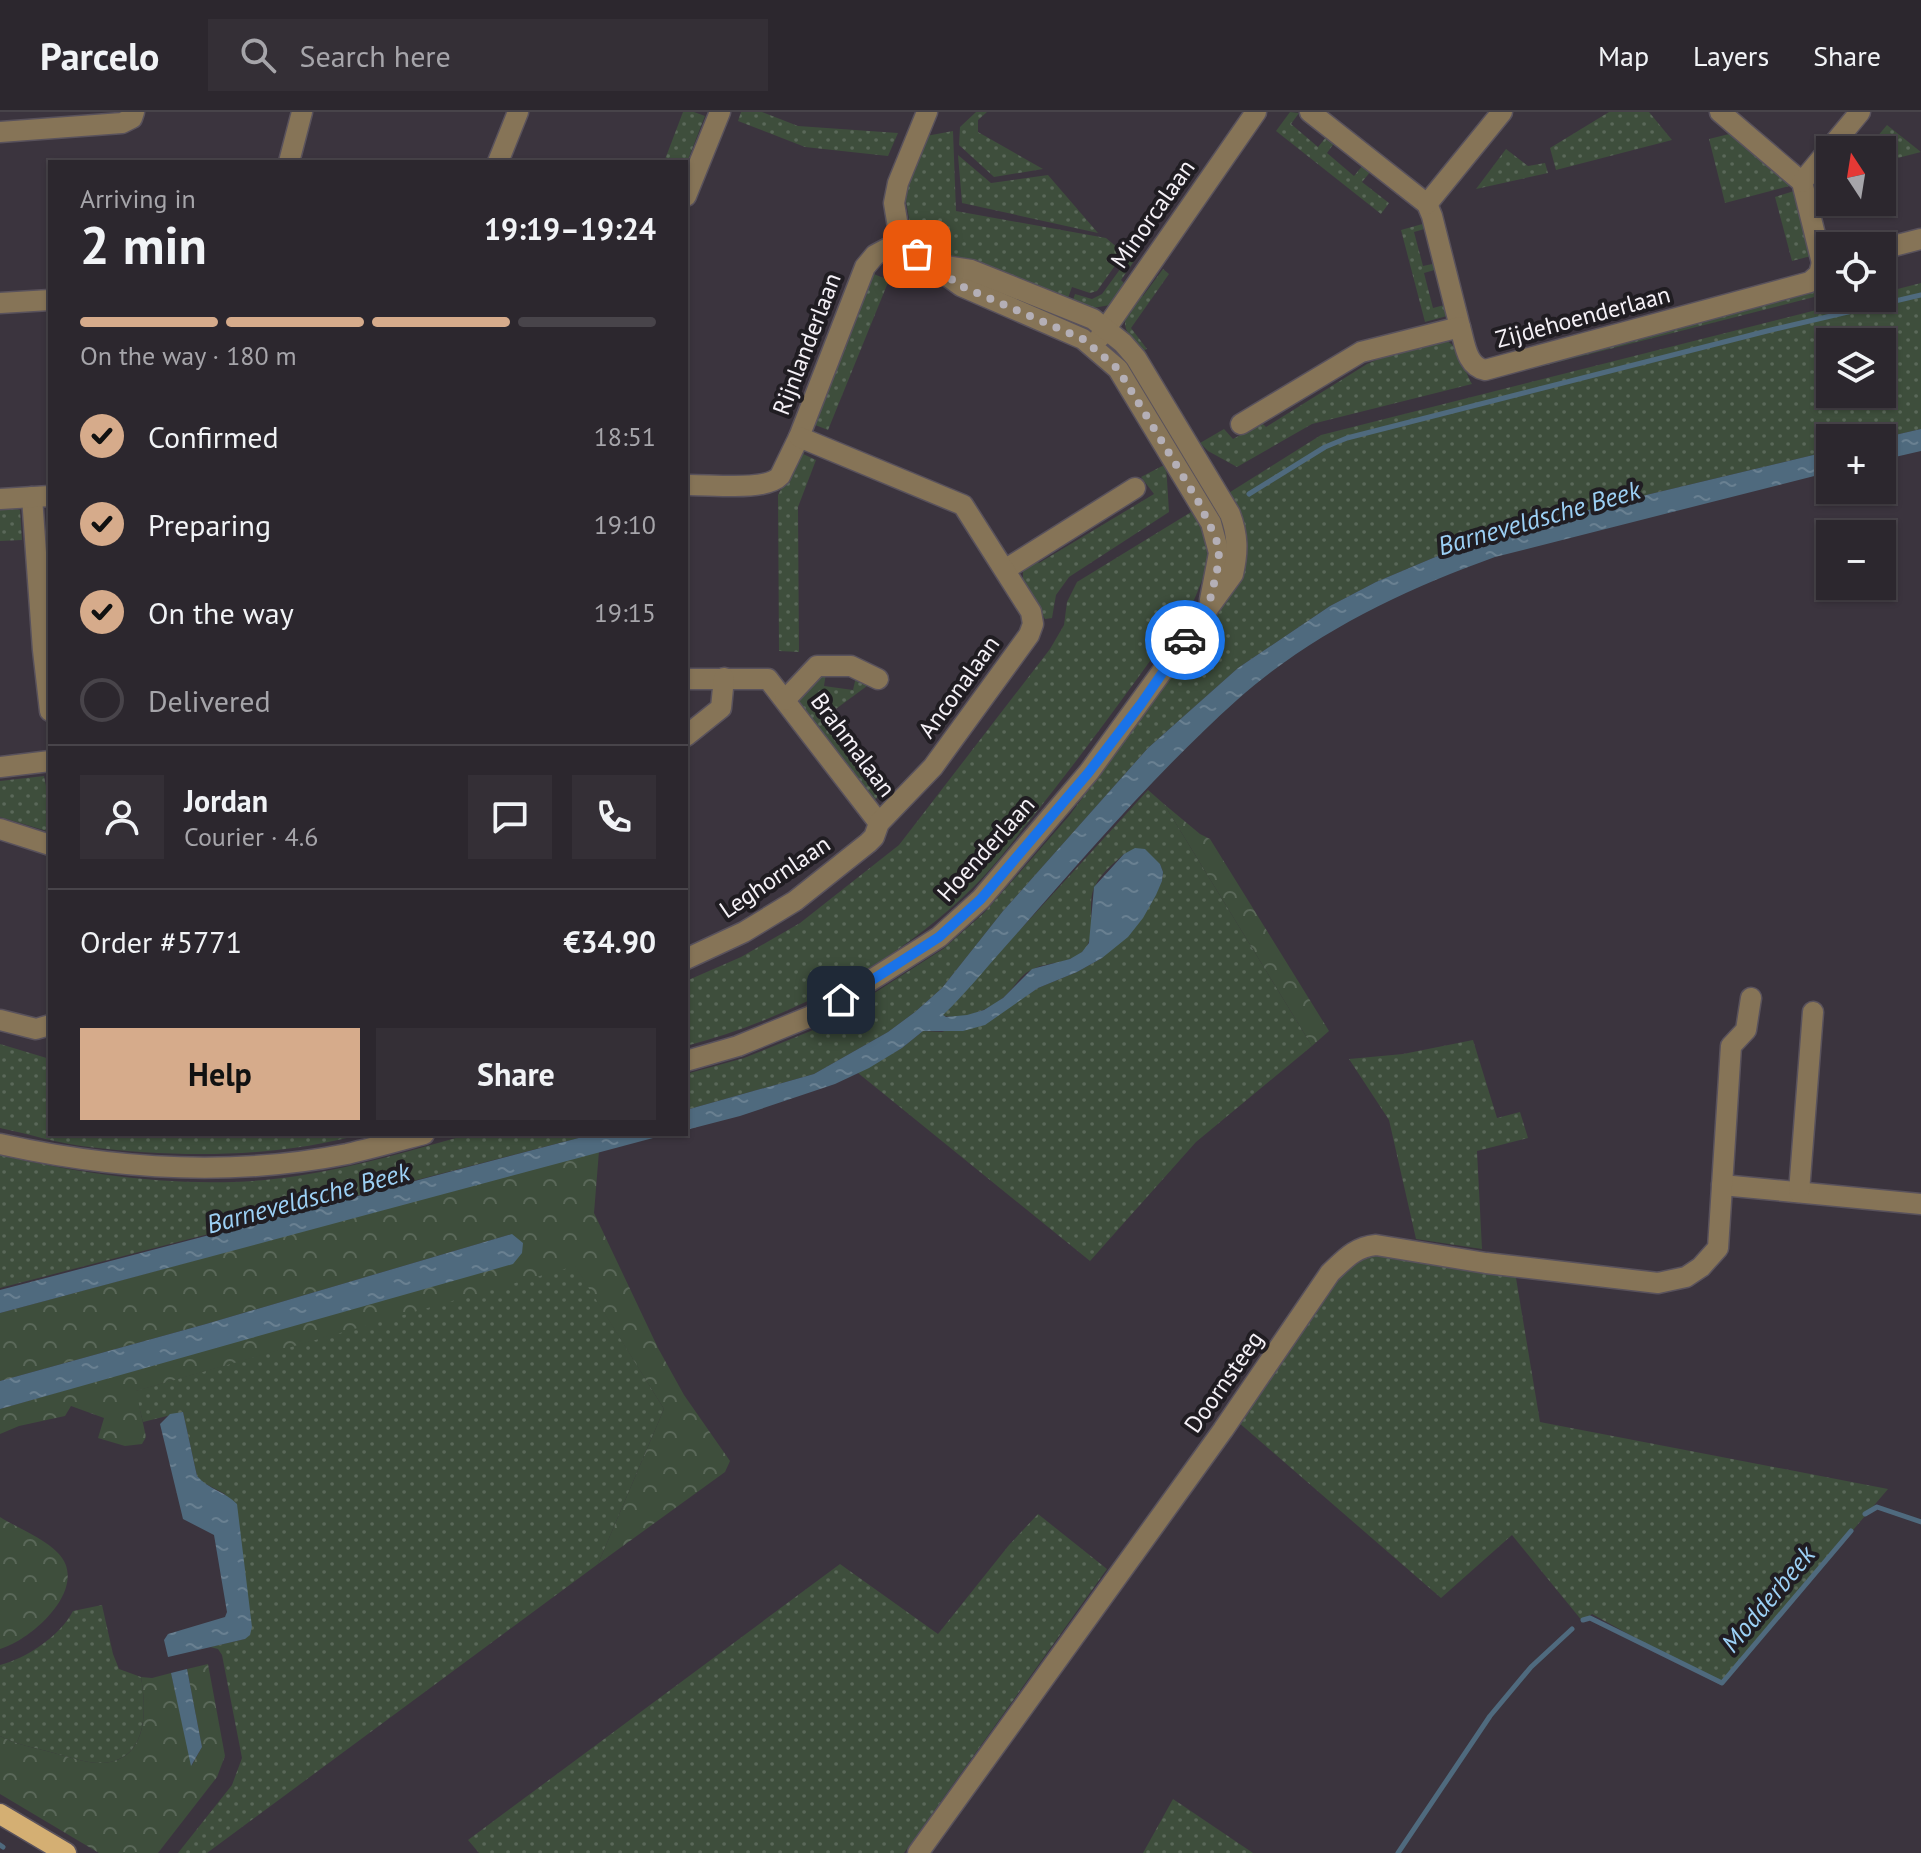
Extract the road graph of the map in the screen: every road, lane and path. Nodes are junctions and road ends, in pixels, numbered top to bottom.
1 (134, 112) edge
2 (302, 112) edge
3 (518, 112) edge
4 (720, 112) edge
5 (927, 112) edge
6 (1256, 112) edge
7 (1310, 112) edge
8 (1502, 112) edge
9 (1720, 112) edge
10 (1860, 112) edge
11 (0, 132) edge
12 (290, 160) edge
13 (499, 160) edge
14 (1802, 182) junction
15 (688, 191) edge
16 (1427, 204) junction
17 (1817, 232) edge
18 (905, 239) junction
19 (1921, 239) edge
20 (1896, 245) edge
21 (932, 264) junction
22 (1816, 277) edge
23 (48, 300) edge
24 (0, 303) edge
25 (1460, 327) junction
26 (1106, 328) junction
27 (1093, 346) junction
28 (1241, 424) dead end
29 (799, 437) junction
30 (688, 485) edge
31 (1135, 488) dead end
32 (41, 496) edge
33 (0, 499) edge
34 (1006, 569) junction
35 (1209, 604) junction
36 (724, 678) junction
37 (688, 679) edge
38 (878, 679) dead end
39 (48, 694) edge
40 (785, 700) junction
41 (688, 734) edge
42 (48, 761) edge
43 (0, 767) edge
44 (879, 823) junction
45 (0, 829) edge
46 (48, 844) edge
47 (688, 958) edge
48 (1751, 998) dead end
49 (1813, 1012) dead end
50 (0, 1020) edge
51 (48, 1026) edge
52 (688, 1060) edge
53 (416, 1136) edge
54 (0, 1144) edge
55 (1722, 1185) junction
56 (1799, 1192) junction
57 (1921, 1204) edge
58 (0, 1814) edge
59 (66, 1853) edge
60 (918, 1853) edge

1 - 11 street
2 - 12 street
3 - 13 street
4 - 15 street
5 - 18 street
6 - 26 street, Minorcalaan
7 - 16 street
8 - 16 street
9 - 14 street
10 - 14 street
14 - 17 street
16 - 25 street
18 - 21 street, Hoenderlaan
18 - 29 street, Rijnlanderlaan
19 - 20 street
21 - 26 street, Hoenderlaan
21 - 27 street, Hoenderlaan
22 - 25 street, Zijdehoenderlaan
23 - 24 street
25 - 28 street, Zijdehoenderlaan
26 - 27 street, Minorcalaan
26 - 35 street, Hoenderlaan
27 - 35 street, Hoenderlaan
29 - 30 street, Rijnlanderlaan
29 - 34 street, Anconalaan
31 - 34 street
32 - 33 street
32 - 39 street
34 - 44 street, Anconalaan
35 - 52 street, Hoenderlaan
36 - 37 street, Brahmalaan
36 - 40 street, Brahmalaan
36 - 41 street
38 - 40 street, Brahmalaan
40 - 44 street, Brahmalaan
42 - 43 street
44 - 47 street, Leghornlaan
45 - 46 street
48 - 55 street
49 - 56 street
50 - 51 street
53 - 54 street
55 - 56 street
55 - 60 street, Doornsteeg
56 - 57 street
58 - 59 main road

